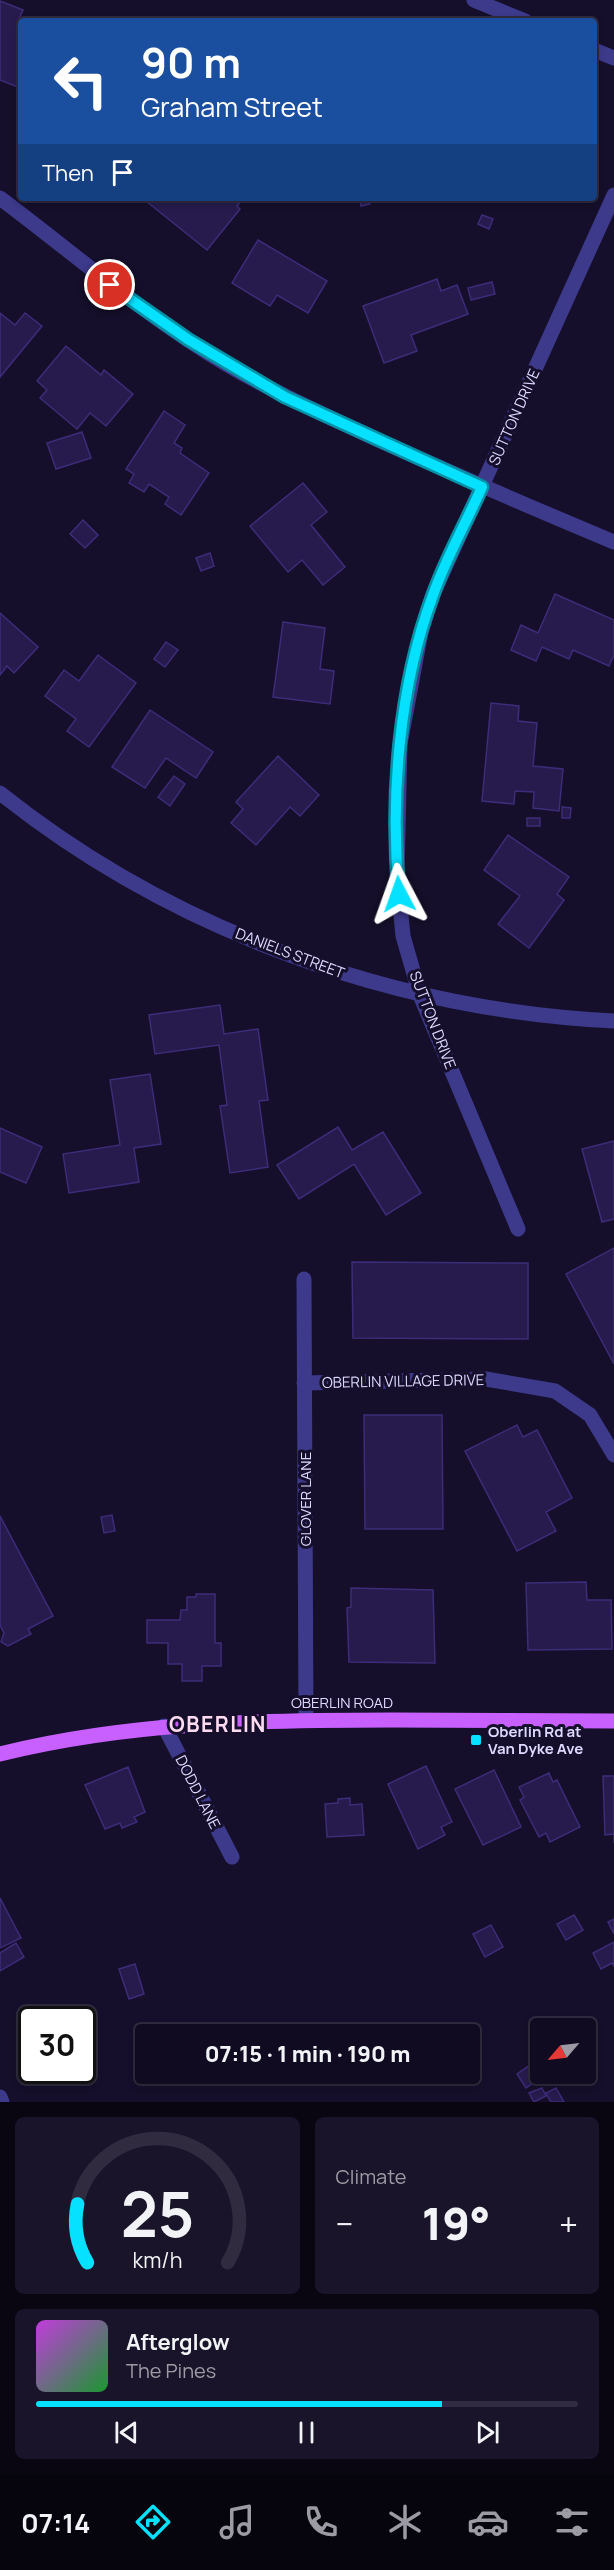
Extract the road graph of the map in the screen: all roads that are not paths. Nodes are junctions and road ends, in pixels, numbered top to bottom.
1 (474, 0) edge
2 (518, 18) edge
3 (597, 51) edge
4 (614, 58) edge
5 (614, 195) edge
6 (0, 198) edge
7 (482, 487) junction
8 (614, 542) edge
9 (0, 793) edge
10 (420, 995) junction
11 (614, 1021) edge
12 (518, 1230) dead end
13 (304, 1279) dead end
14 (304, 1383) junction
15 (614, 1455) edge
16 (306, 1720) junction
17 (614, 1721) edge
18 (164, 1726) junction
19 (0, 1754) edge
20 (232, 1857) dead end
21 (0, 2097) edge
22 (2, 2102) edge

1 - 2 street
3 - 4 street
5 - 7 street, SUTTON DRIVE
6 - 7 street
7 - 8 street
7 - 10 street, SUTTON DRIVE
9 - 10 street, DANIELS STREET
10 - 11 street, DANIELS STREET
10 - 12 street, SUTTON DRIVE
13 - 14 street, GLOVER LANE
14 - 15 street, OBERLIN VILLAGE DRIVE
14 - 16 street, GLOVER LANE
16 - 17 main road, OBERLIN ROAD
16 - 18 main road, OBERLIN ROAD
18 - 19 main road, OBERLIN ROAD
18 - 20 street, DODD LANE
21 - 22 street

